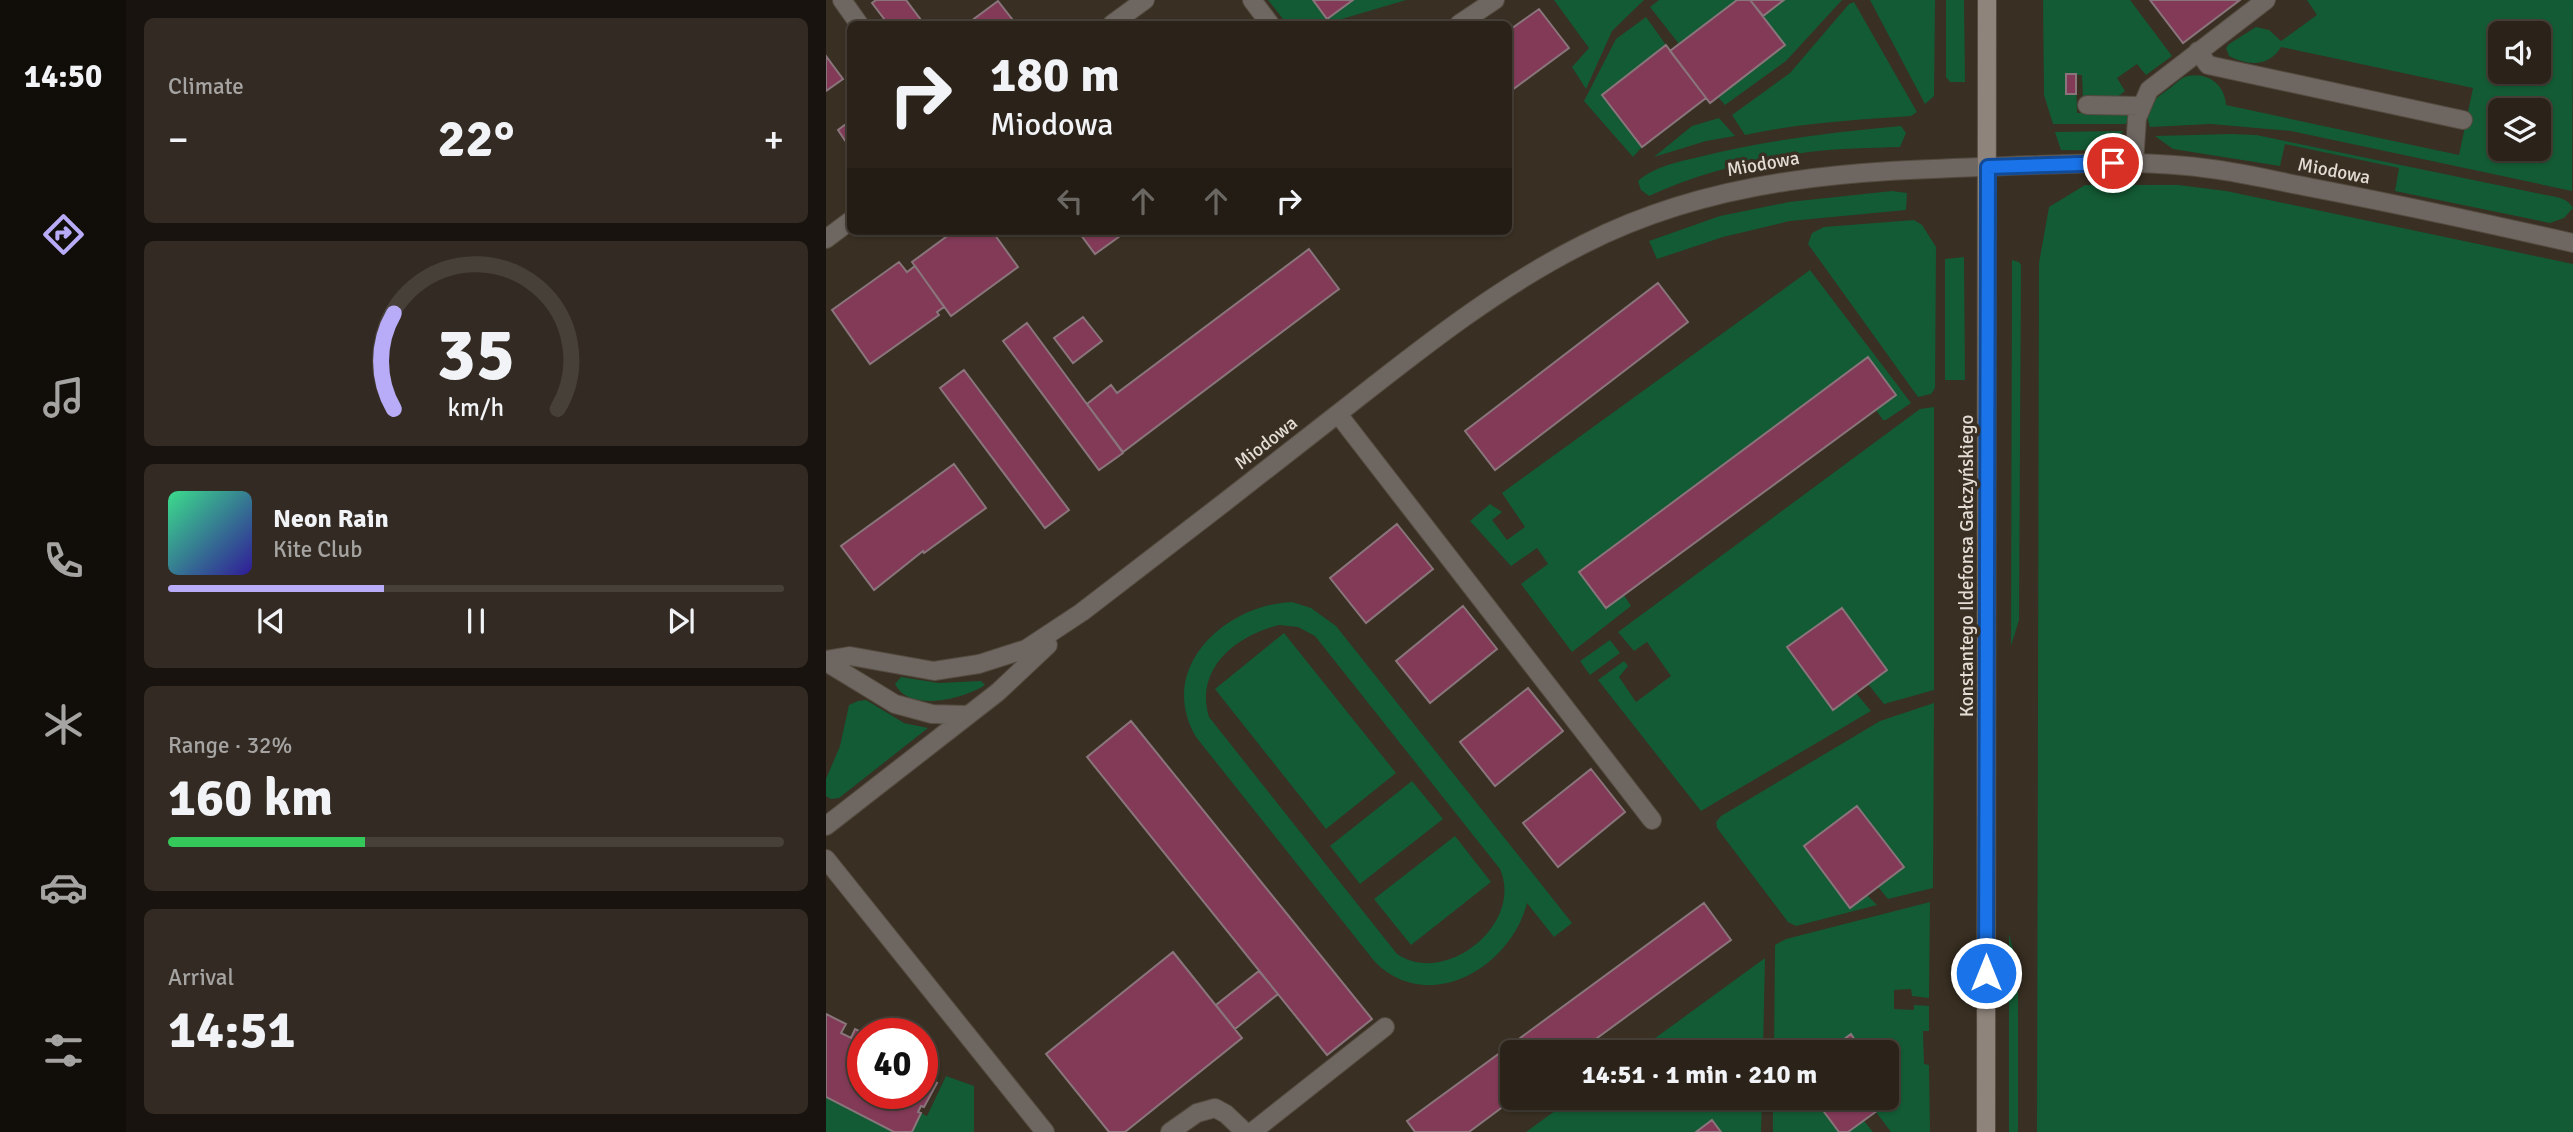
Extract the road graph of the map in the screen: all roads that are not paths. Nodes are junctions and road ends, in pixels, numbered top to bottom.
1 (842, 0) edge
2 (1145, 0) edge
3 (1252, 0) edge
4 (1495, 0) edge
5 (1987, 0) edge
6 (2266, 0) edge
7 (857, 21) edge
8 (1116, 21) edge
9 (1268, 21) edge
10 (1463, 21) edge
11 (2198, 51) junction
12 (2087, 105) dead end
13 (2141, 106) junction
14 (2463, 120) dead end
15 (2134, 164) junction
16 (1988, 167) junction
17 (847, 223) edge
18 (826, 239) edge
19 (2573, 243) edge
20 (1338, 414) junction
21 (1083, 612) junction
22 (826, 661) edge
23 (968, 715) junction
24 (1652, 820) dead end
25 (826, 826) edge
26 (826, 859) edge
27 (1385, 1027) dead end
28 (1045, 1132) edge
29 (1170, 1132) edge
30 (1245, 1132) edge
31 (1252, 1132) edge
32 (1986, 1132) edge

1 - 7 street
2 - 8 street
3 - 9 street
4 - 10 street
5 - 16 street, Konstantego Ildefonsa Gałczyńskiego
6 - 11 street
11 - 13 street
11 - 14 street
12 - 13 street
13 - 15 street
15 - 16 street, Miodowa
15 - 19 street, Miodowa
16 - 20 street, Miodowa
16 - 32 street, Konstantego Ildefonsa Gałczyńskiego
17 - 18 street
20 - 21 street, Miodowa
20 - 24 street
21 - 22 street
21 - 23 street
22 - 23 street
23 - 25 street
26 - 28 street
27 - 31 street
29 - 30 street

